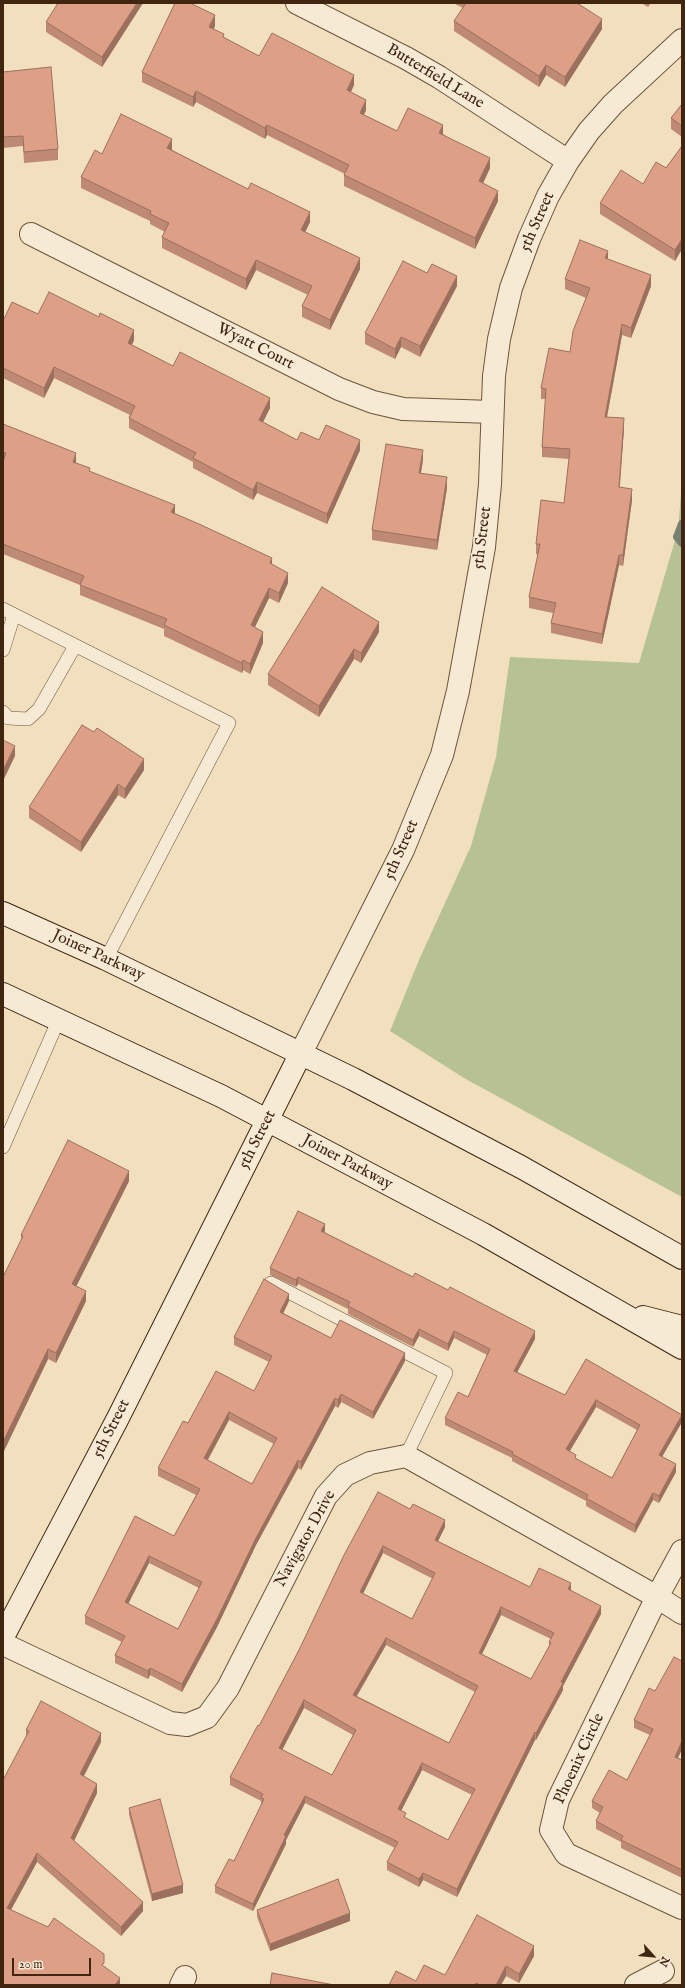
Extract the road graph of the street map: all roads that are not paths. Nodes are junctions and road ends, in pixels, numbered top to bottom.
1 (297, 3) edge
2 (682, 40) edge
3 (568, 162) junction
4 (31, 234) dead end
5 (492, 412) junction
6 (8, 612) edge
7 (75, 646) junction
8 (3, 650) edge
9 (3, 712) edge
10 (3, 913) edge
11 (106, 959) junction
12 (3, 994) edge
13 (59, 1019) junction
14 (302, 1053) junction
15 (267, 1121) junction
16 (3, 1148) edge
17 (682, 1258) edge
18 (271, 1284) edge
19 (617, 1310) junction
20 (682, 1328) edge
21 (682, 1348) edge
22 (406, 1456) junction
23 (682, 1551) edge
24 (657, 1597) junction
25 (682, 1613) edge
26 (3, 1637) edge
27 (3, 1644) edge
28 (682, 1908) edge
29 (663, 1971) dead end
30 (636, 1985) edge

1 - 3 street, Butterfield Lane
2 - 3 street, 5th Street
3 - 5 street, 5th Street
4 - 5 street, Wyatt Court
5 - 14 street, 5th Street
6 - 7 lane
6 - 8 lane
7 - 9 lane
7 - 11 lane
10 - 11 street, Joiner Parkway
11 - 14 street, Joiner Parkway
12 - 13 street, Joiner Parkway
13 - 15 street, Joiner Parkway
13 - 16 lane
14 - 15 street, 5th Street
14 - 17 street, Joiner Parkway
15 - 19 street, Joiner Parkway
15 - 26 street, 5th Street
18 - 22 lane
19 - 20 street
19 - 21 street, Joiner Parkway
22 - 24 street
22 - 27 street, Navigator Drive
23 - 24 street, Phoenix Circle
24 - 25 street
24 - 28 street, Phoenix Circle
29 - 30 street

